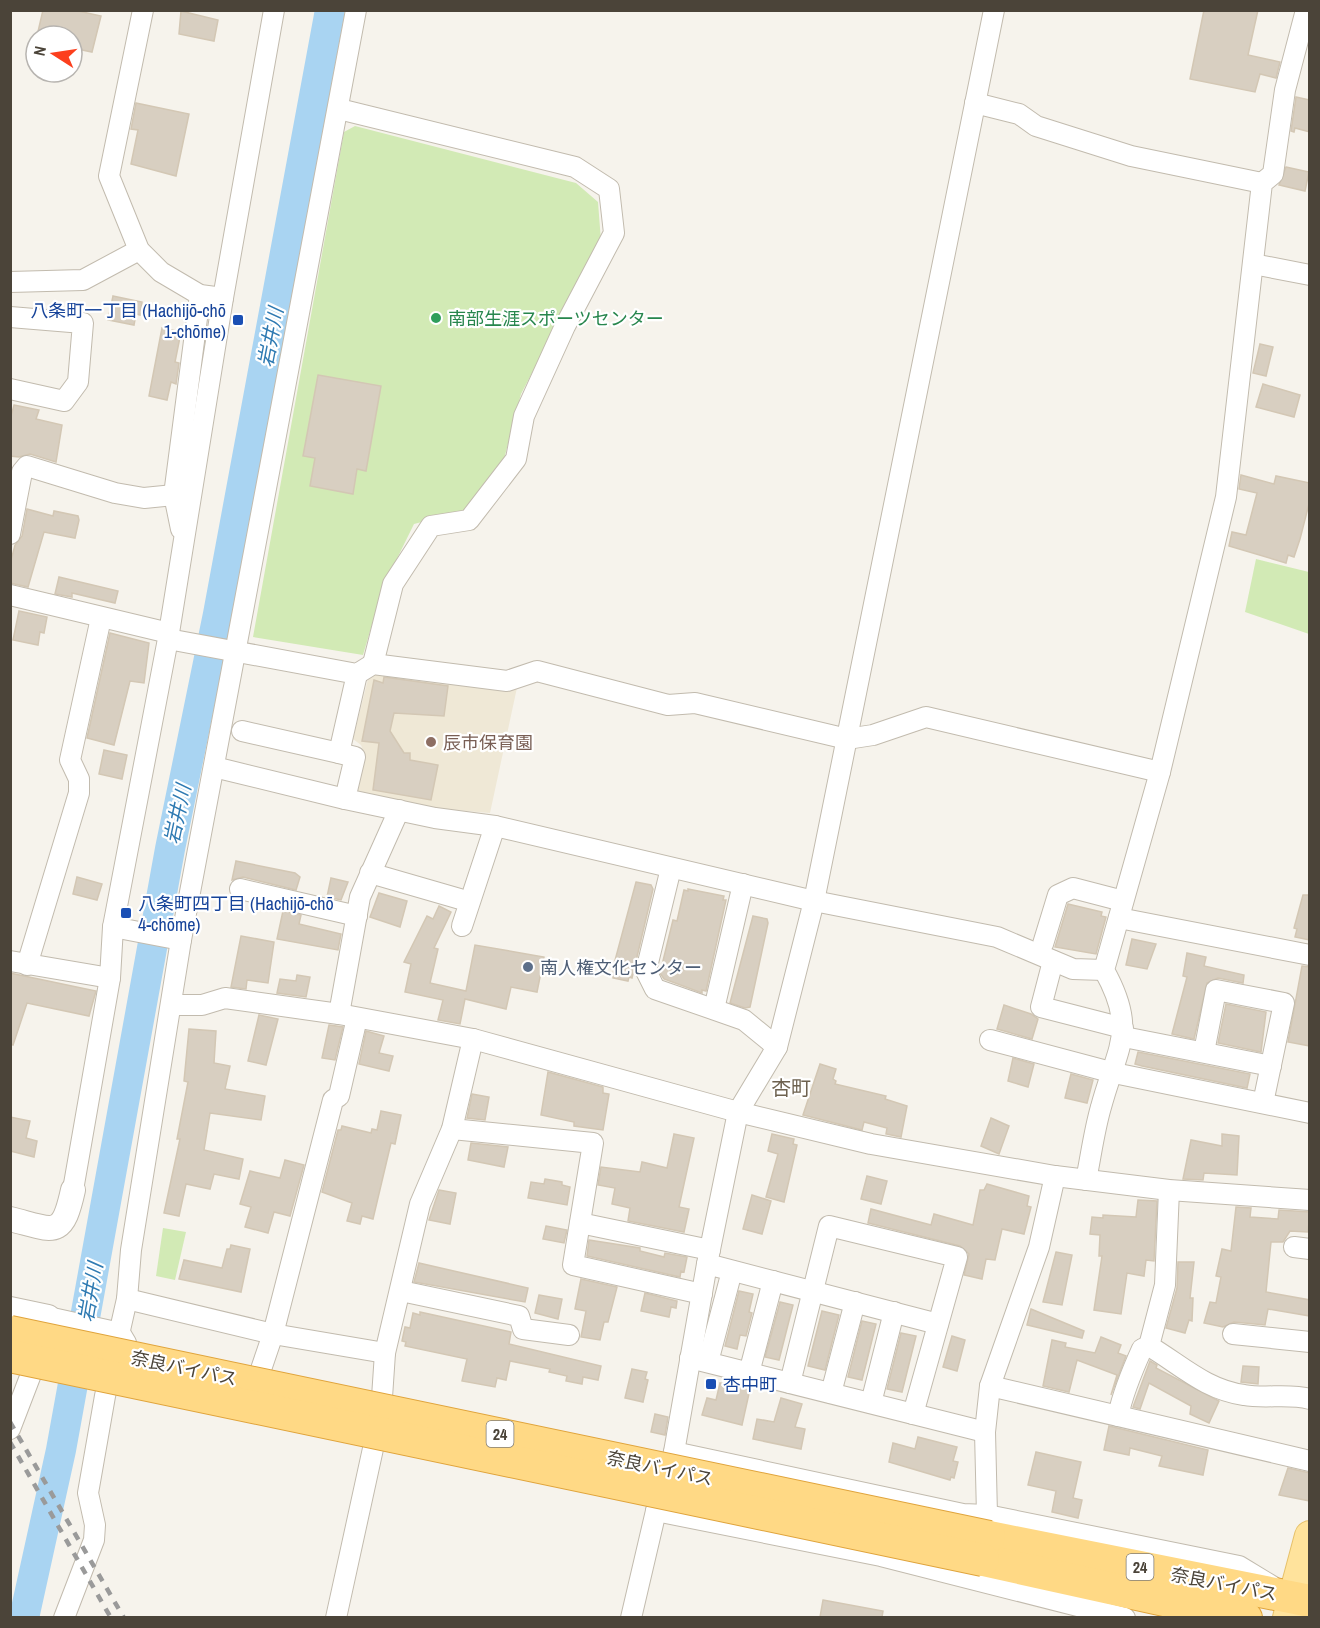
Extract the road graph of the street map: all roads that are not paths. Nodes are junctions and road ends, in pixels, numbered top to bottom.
1 (143, 10) edge
2 (274, 10) edge
3 (356, 10) edge
4 (994, 10) edge
5 (1306, 10) edge
6 (975, 103) junction
7 (339, 109) junction
8 (1262, 183) junction
9 (140, 250) junction
10 (1253, 264) junction
11 (1310, 275) edge
12 (10, 282) edge
13 (200, 296) junction
14 (223, 298) junction
15 (10, 317) edge
16 (10, 389) edge
17 (174, 495) junction
18 (10, 534) edge
19 (184, 544) junction
20 (10, 595) edge
21 (101, 618) junction
22 (171, 637) junction
23 (232, 649) junction
24 (365, 669) junction
25 (242, 731) dead end
26 (847, 739) junction
27 (339, 753) junction
28 (214, 767) junction
29 (1160, 772) junction
30 (345, 799) junction
31 (399, 810) junction
32 (495, 826) junction
33 (671, 868) junction
34 (370, 873) junction
35 (743, 884) junction
36 (240, 889) dead end
37 (460, 899) dead end
38 (814, 901) junction
39 (1121, 909) junction
40 (357, 916) junction
41 (462, 926) dead end
42 (118, 928) junction
43 (177, 939) junction
44 (1048, 952) junction
45 (1310, 955) edge
46 (19, 963) edge
47 (1104, 970) junction
48 (110, 978) junction
49 (172, 1005) junction
50 (714, 1009) junction
51 (348, 1016) junction
52 (1124, 1032) junction
53 (473, 1040) junction
54 (990, 1040) dead end
55 (777, 1047) junction
56 (1204, 1052) junction
57 (1271, 1065) junction
58 (1114, 1073) junction
59 (1263, 1103) junction
60 (738, 1112) junction
61 (1310, 1113) edge
62 (452, 1129) junction
63 (1055, 1176) junction
64 (1086, 1180) junction
65 (73, 1190) joint
66 (1169, 1190) junction
67 (1310, 1200) edge
68 (10, 1219) edge
69 (580, 1223) junction
70 (709, 1257) junction
71 (732, 1271) junction
72 (773, 1281) junction
73 (401, 1291) junction
74 (813, 1292) junction
75 (702, 1294) junction
76 (127, 1299) junction
77 (855, 1302) junction
78 (10, 1309) edge
79 (894, 1312) junction
80 (53, 1318) junction
81 (938, 1324) junction
82 (10, 1332) edge
83 (115, 1332) junction
84 (273, 1334) junction
85 (1233, 1334) dead end
86 (568, 1335) dead end
87 (1310, 1342) edge
88 (1149, 1346) junction
89 (385, 1353) junction
90 (10, 1356) edge
91 (699, 1360) junction
92 (749, 1373) junction
93 (256, 1383) junction
94 (790, 1383) junction
95 (990, 1386) junction
96 (831, 1393) junction
97 (1310, 1398) edge
98 (871, 1403) junction
99 (381, 1412) junction
100 (912, 1414) junction
101 (1118, 1416) junction
102 (10, 1429) edge
103 (985, 1432) junction
104 (674, 1452) junction
105 (1310, 1461) edge
106 (669, 1473) junction
107 (657, 1511) junction
108 (1310, 1536) edge
109 (986, 1537) junction
110 (1297, 1605) edge
111 (64, 1617) edge
112 (336, 1617) edge
113 (631, 1617) edge
114 (1125, 1617) edge
115 (1246, 1617) edge

1 - 9 street
2 - 14 street
3 - 7 street
4 - 6 street
5 - 8 street
6 - 8 street
6 - 26 street
7 - 23 street
7 - 24 street
8 - 10 street
9 - 12 street
9 - 13 street
10 - 11 street
10 - 29 street
13 - 14 street
13 - 17 street
14 - 19 street
15 - 16 street
17 - 18 street
17 - 19 street
19 - 22 street
20 - 21 street
21 - 22 street
21 - 46 street
22 - 23 street
22 - 42 street
23 - 24 street
23 - 28 street
24 - 26 street
24 - 27 street
25 - 27 street
26 - 29 street
26 - 38 street
27 - 30 street
28 - 30 street
28 - 43 street
29 - 39 street
30 - 31 street
31 - 32 street
31 - 34 street
32 - 33 street
32 - 41 street
33 - 35 street
33 - 50 street
34 - 37 street
34 - 40 street
35 - 38 street
35 - 50 street
36 - 40 street
38 - 44 street
38 - 55 street
39 - 44 street
39 - 45 street
39 - 47 street
40 - 51 street
42 - 43 street
42 - 48 street
43 - 49 street
44 - 47 street
44 - 52 street
46 - 48 street
47 - 52 street
48 - 65 street
49 - 51 street
49 - 76 street
50 - 55 street
51 - 53 street
51 - 84 street
52 - 56 street
52 - 58 street
53 - 60 street
53 - 62 street
54 - 58 street
55 - 60 street
56 - 57 street
56 - 57 street
57 - 59 street
58 - 59 street
58 - 64 street
59 - 61 street
60 - 63 street
60 - 70 street
62 - 69 street
62 - 73 street
63 - 64 street
63 - 95 street
64 - 66 street
65 - 68 street
66 - 67 street
66 - 88 street
69 - 70 street
69 - 75 street
70 - 71 street
70 - 75 street
71 - 72 street
71 - 91 street
72 - 74 street
72 - 92 street
73 - 86 street
73 - 89 street
74 - 77 street
74 - 81 street
74 - 94 street
75 - 91 street
76 - 83 street
76 - 84 street
77 - 79 street
77 - 96 street
78 - 80 street
79 - 81 street
79 - 98 street
80 - 83 street
80 - 102 street
81 - 100 street
82 - 109 highway, 奈良バイパス / 24, bridge
83 - 93 street
83 - 111 street
84 - 89 street
84 - 93 street
85 - 87 street
88 - 97 street
88 - 101 street
89 - 99 street
90 - 109 highway, 奈良バイパス / 24, bridge
91 - 92 street
91 - 104 street
92 - 94 street
93 - 99 street
94 - 96 street
95 - 101 street
95 - 103 street
96 - 98 street
98 - 100 street
99 - 106 street
99 - 112 street
100 - 103 street
101 - 105 street
103 - 109 street
104 - 106 street
104 - 109 street
106 - 107 street
107 - 113 street
107 - 114 street
108 - 110 main road
109 - 110 highway, 奈良バイパス / 24
109 - 115 highway, 奈良バイパス / 24

